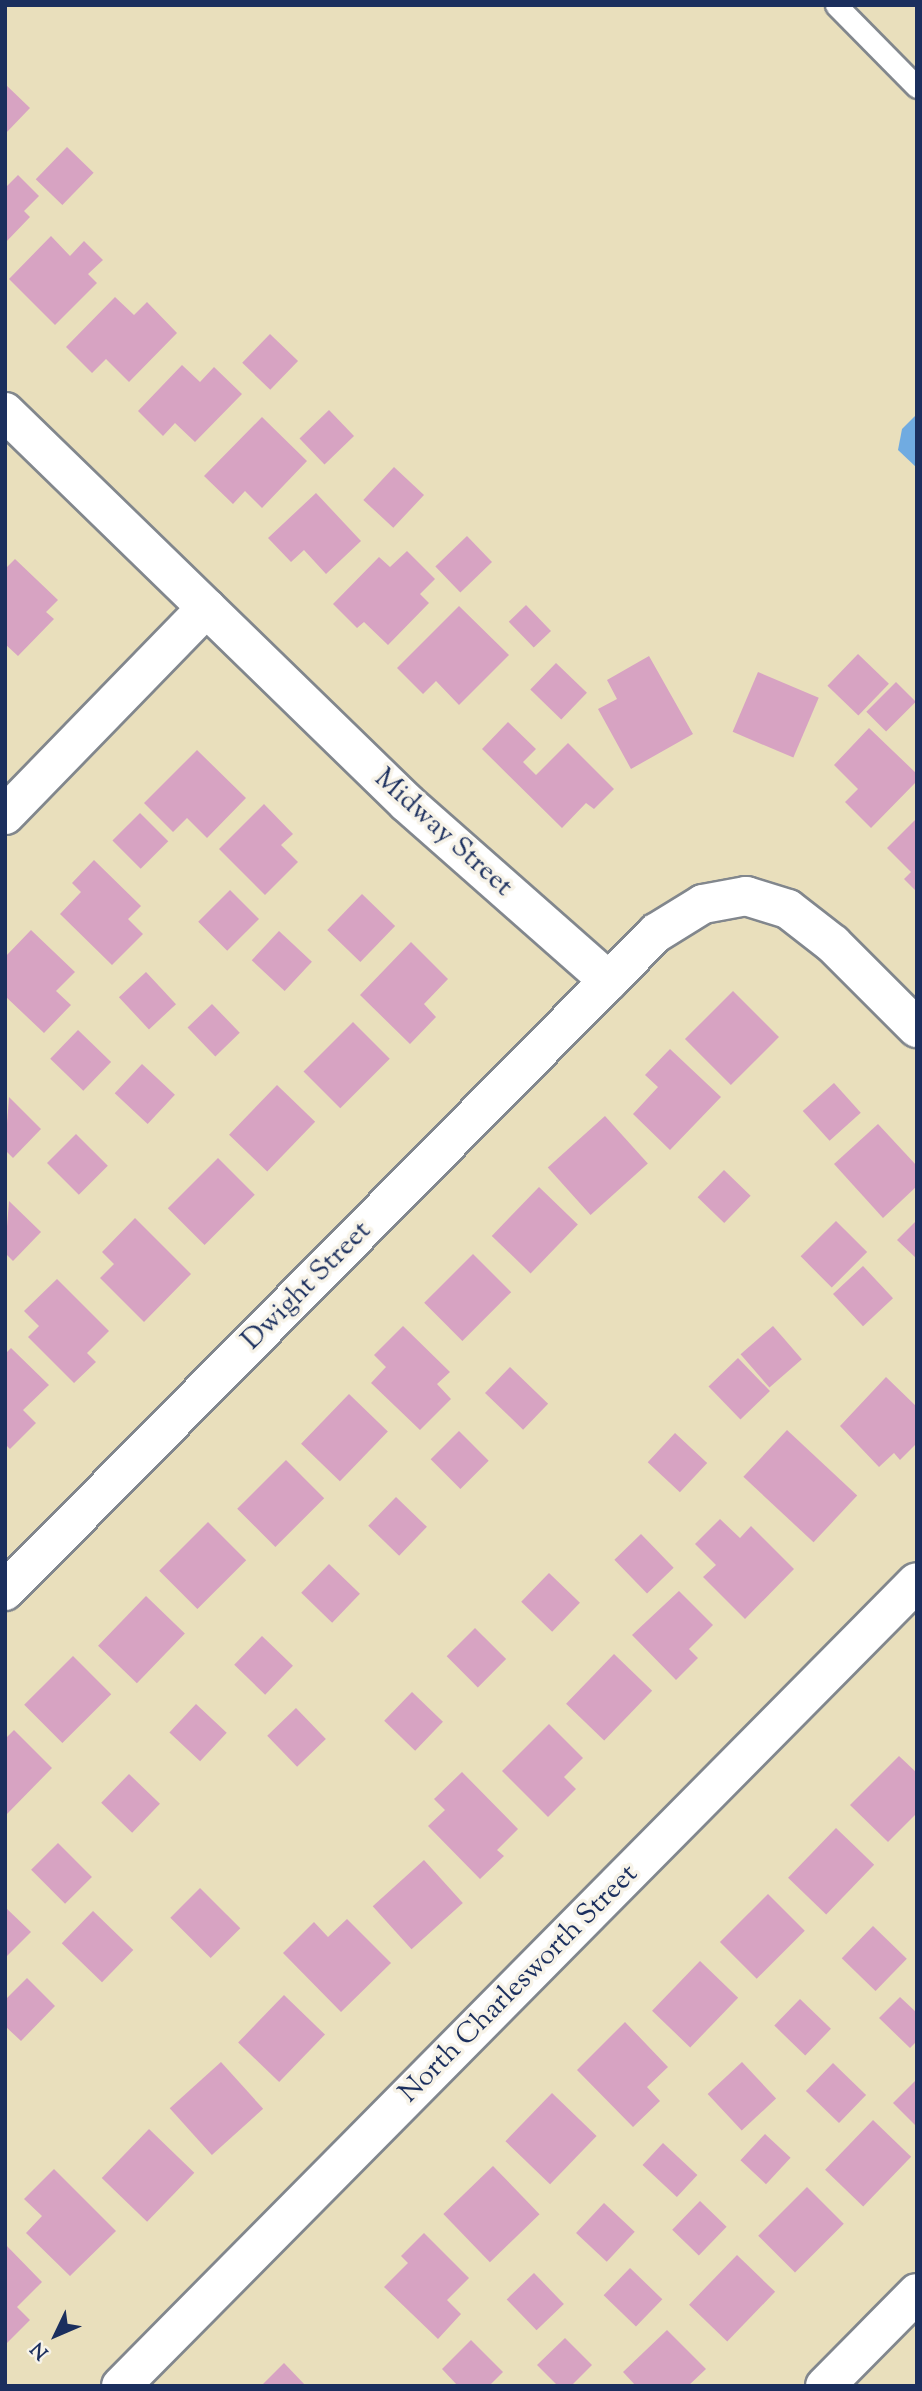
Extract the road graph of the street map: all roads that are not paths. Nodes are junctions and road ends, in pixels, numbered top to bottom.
1 (836, 5) edge
2 (917, 87) edge
3 (5, 412) edge
4 (206, 608) junction
5 (5, 815) edge
6 (609, 981) junction
7 (917, 1028) edge
8 (917, 1582) edge
9 (5, 1591) edge
10 (917, 2293) edge
11 (121, 2386) edge
12 (825, 2386) edge

1 - 2 lane
3 - 4 street, Midway Street
4 - 5 street
4 - 6 street, Midway Street
6 - 7 street
6 - 9 street, Dwight Street
8 - 11 street, North Charlesworth Street
10 - 12 street

